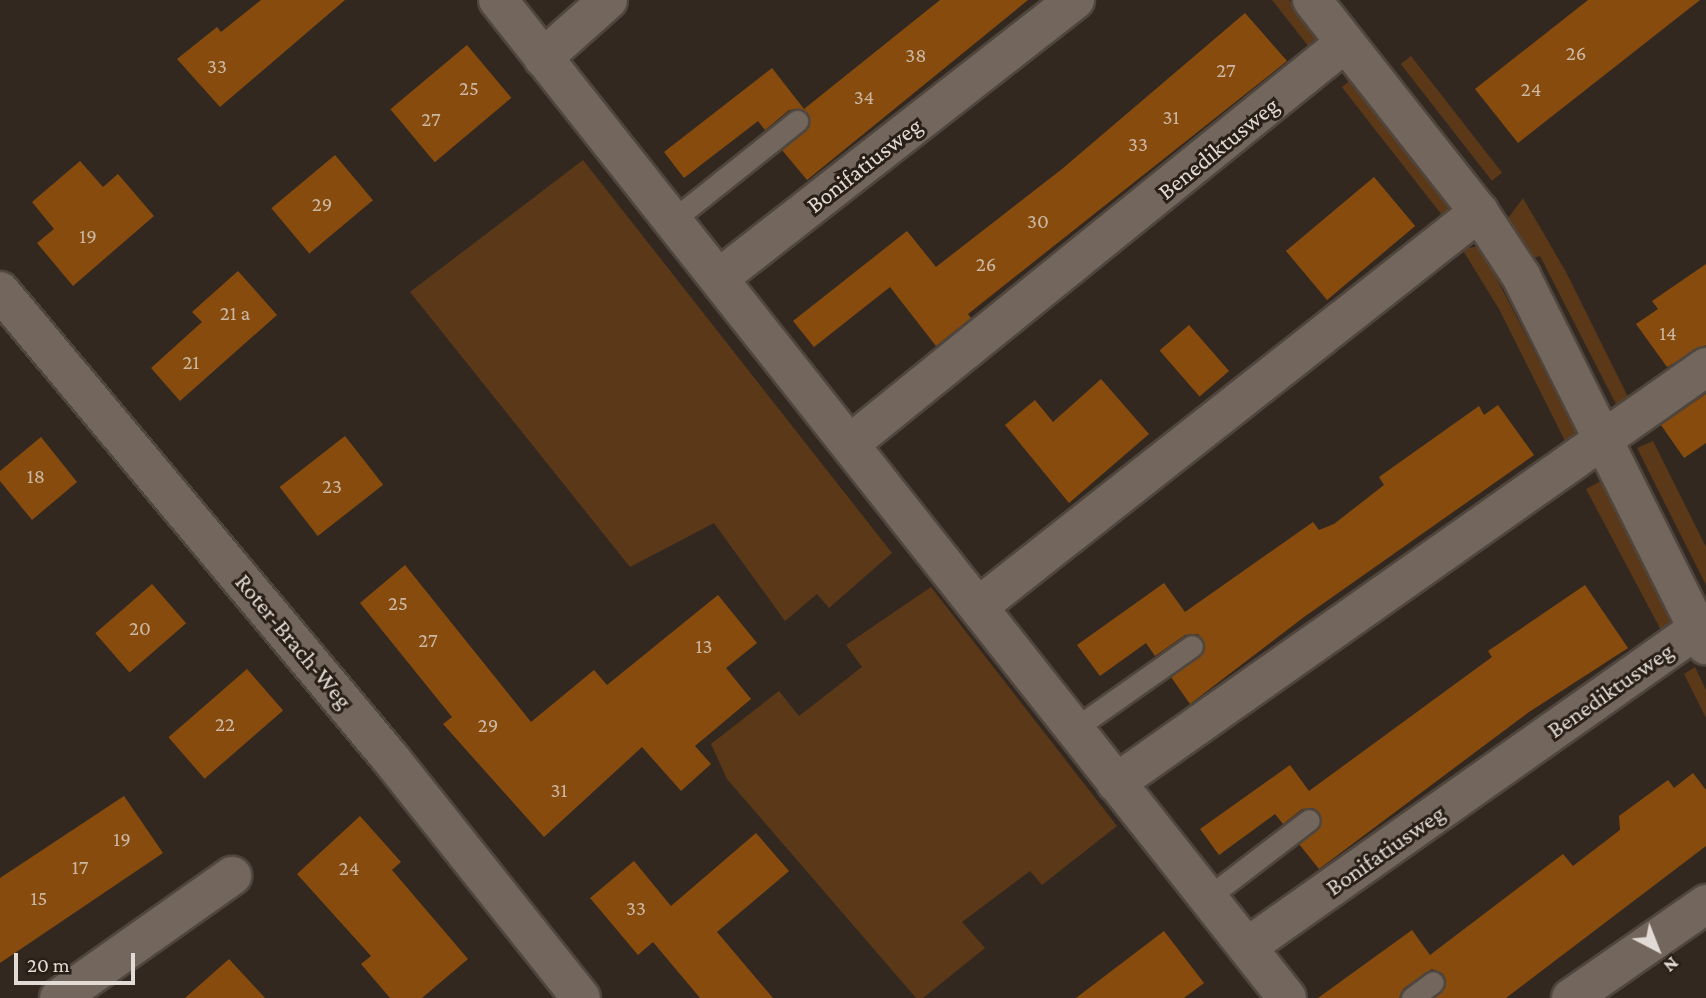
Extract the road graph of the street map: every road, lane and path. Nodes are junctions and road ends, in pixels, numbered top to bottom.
1 (608, 0) edge
2 (1075, 0) edge
3 (1312, 0) edge
4 (505, 3) edge
5 (1345, 43) junction
6 (543, 58) junction
7 (797, 121) dead end
8 (1479, 212) junction
9 (673, 220) junction
10 (719, 278) junction
11 (0, 290) edge
12 (1706, 367) edge
13 (1603, 440) junction
14 (851, 443) junction
15 (979, 606) junction
16 (1703, 632) edge
17 (1192, 646) dead end
18 (1074, 729) junction
19 (1522, 752) joint
20 (1116, 783) junction
21 (1309, 820) dead end
22 (232, 876) dead end
23 (1207, 898) junction
24 (1706, 904) edge
25 (1248, 947) junction
26 (1433, 982) dead end
27 (59, 998) edge
28 (581, 998) edge
29 (1287, 998) edge
30 (1412, 998) edge
31 (1571, 998) edge

1 - 6 street
2 - 10 street, Bonifatiusweg
3 - 5 street, Benediktusweg
4 - 6 street
5 - 8 street, Benediktusweg
5 - 14 street, Benediktusweg
6 - 9 street
7 - 9 lane
8 - 13 street, Benediktusweg
8 - 15 street
9 - 10 street
10 - 14 street
11 - 28 street, Roter-Brach-Weg
12 - 13 street
13 - 16 street, Benediktusweg
13 - 20 street
14 - 15 street
15 - 18 street
16 - 19 street, Benediktusweg
17 - 18 lane
18 - 20 street
19 - 25 street, Bonifatiusweg
20 - 23 street
21 - 23 lane
22 - 27 street
23 - 25 street
24 - 31 street
25 - 29 street
26 - 30 lane

